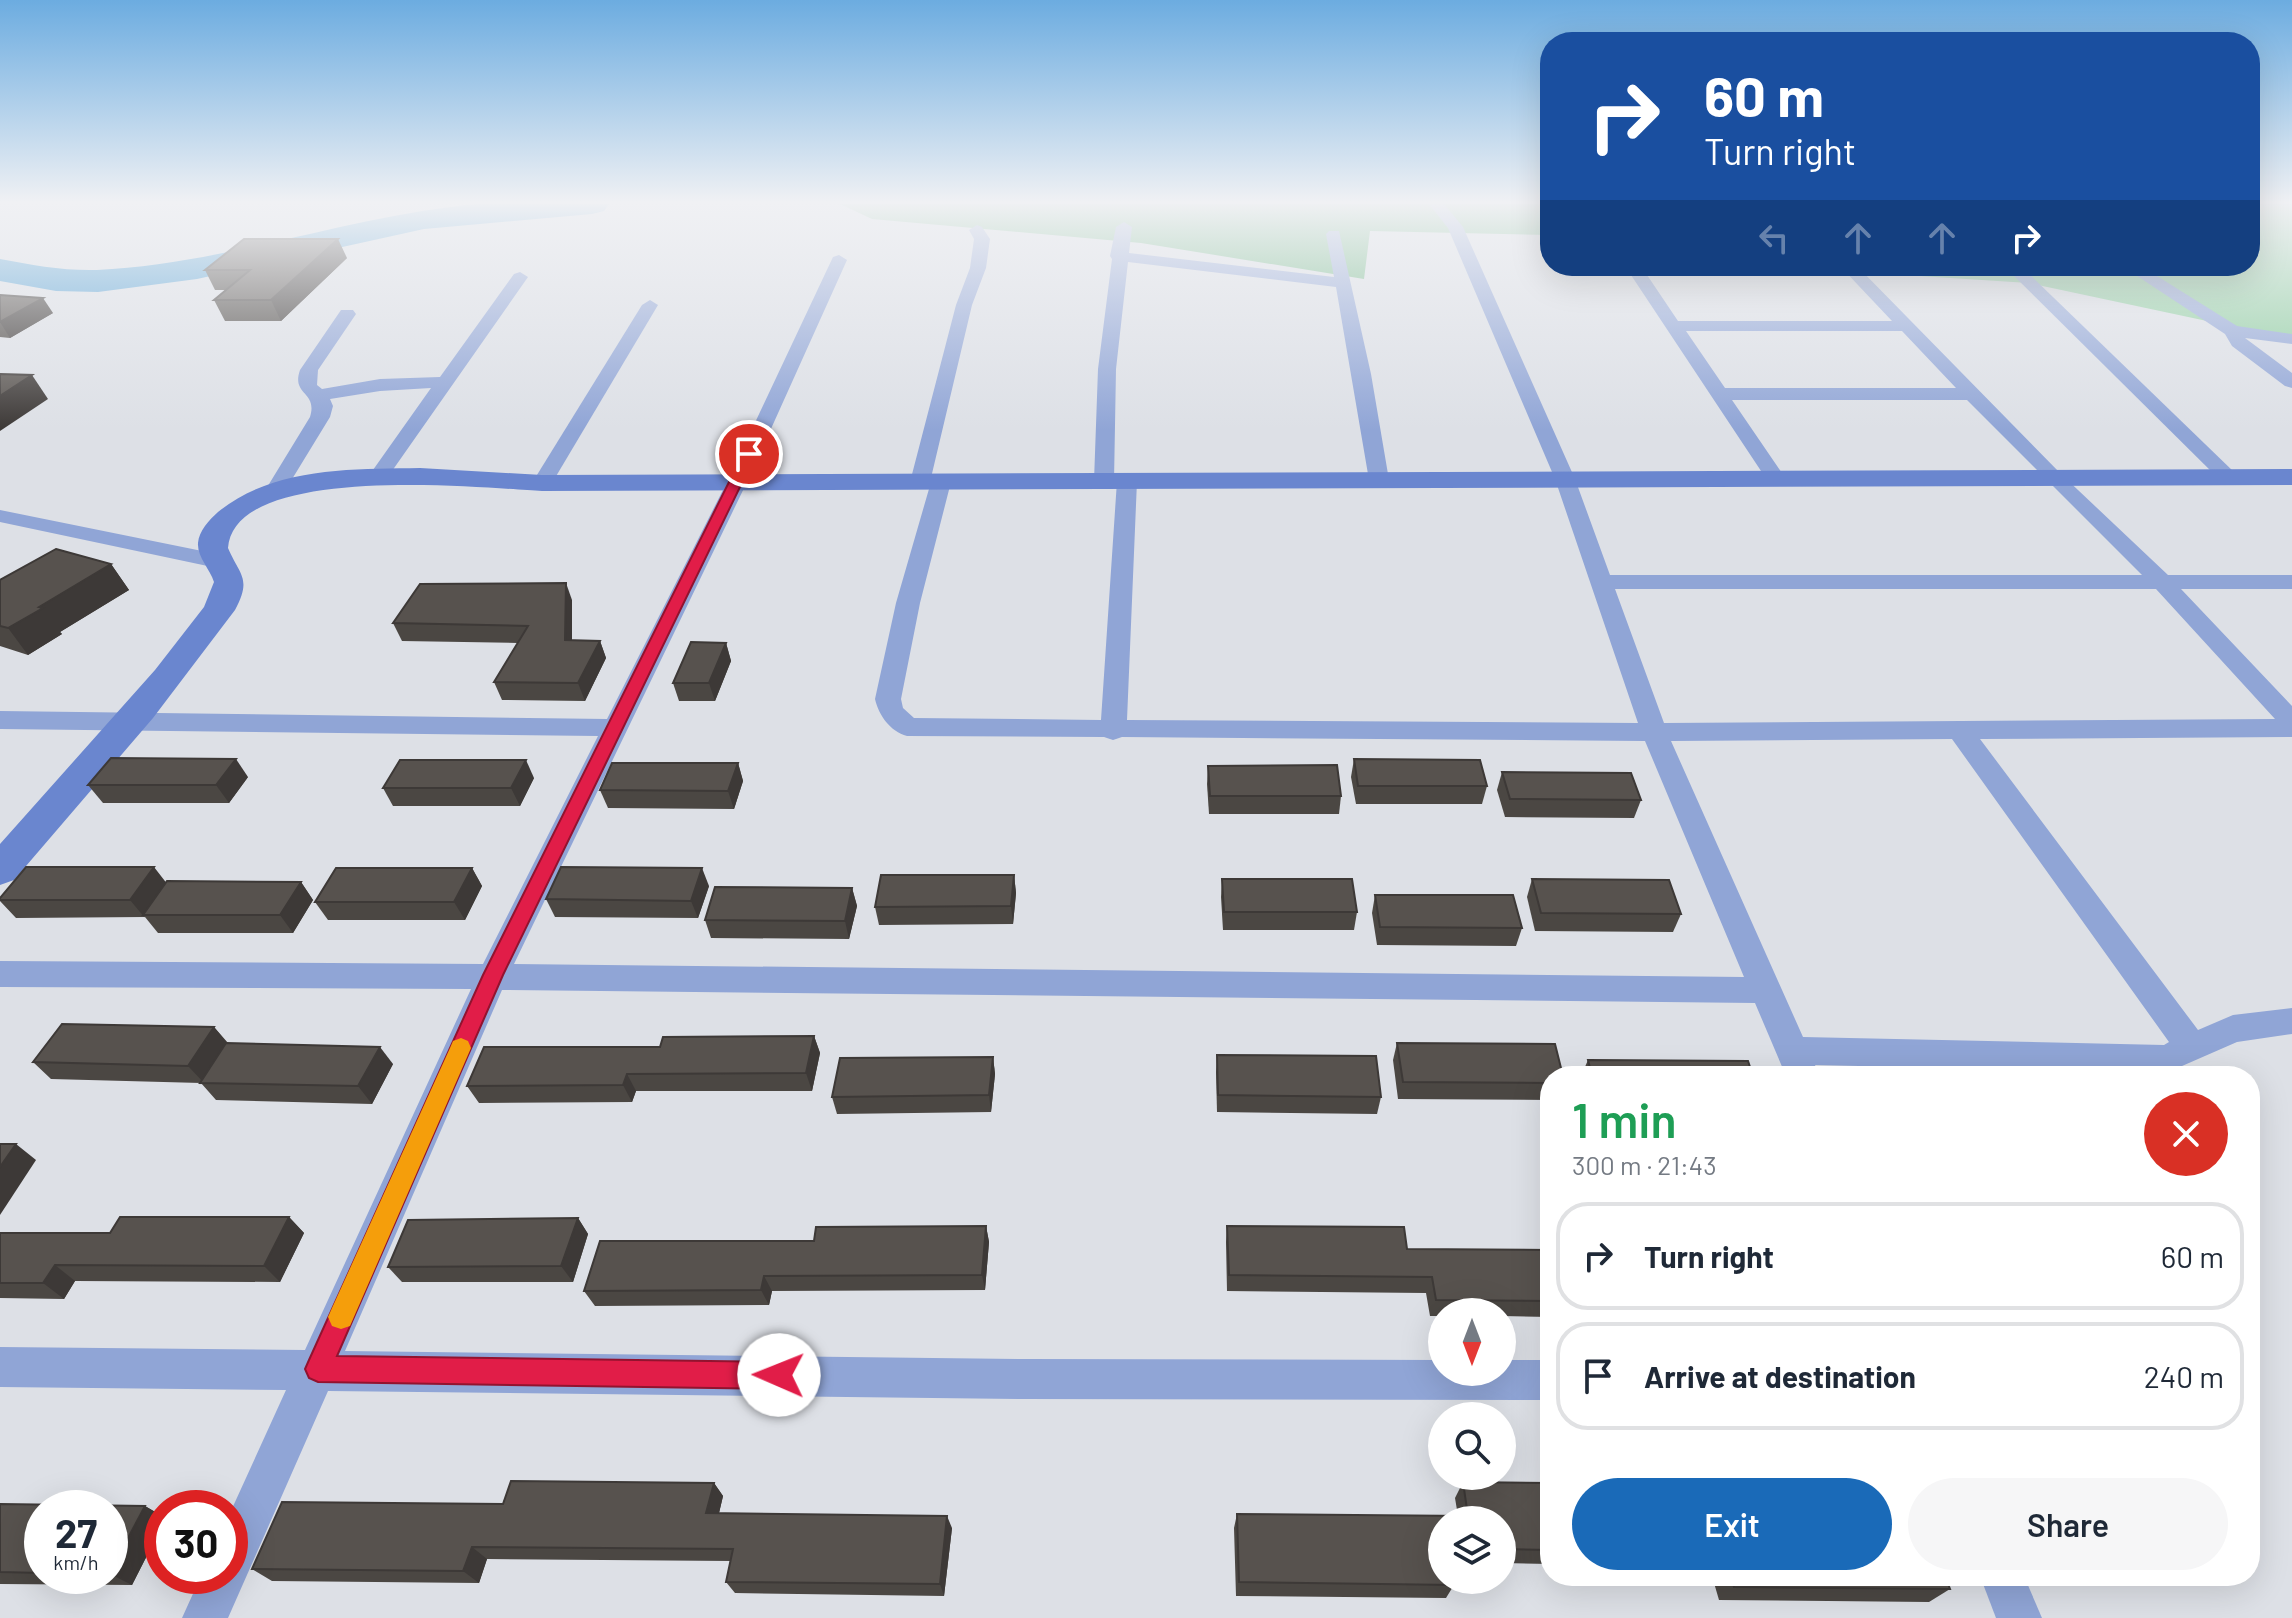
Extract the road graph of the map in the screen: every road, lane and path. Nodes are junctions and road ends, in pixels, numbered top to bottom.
1 (518, 280) edge
2 (830, 280) edge
3 (974, 280) edge
4 (1116, 280) edge
5 (1315, 280) edge
6 (1343, 280) edge
7 (1478, 280) edge
8 (1642, 280) edge
9 (1861, 280) edge
10 (2026, 280) edge
11 (2150, 280) edge
12 (1344, 283) junction
13 (650, 305) dead end
14 (347, 314) dead end
15 (1673, 326) junction
16 (1904, 326) junction
17 (2232, 331) junction
18 (2292, 339) edge
19 (447, 382) junction
20 (2292, 382) edge
21 (1719, 394) junction
22 (1971, 394) junction
23 (319, 395) junction
24 (378, 477) junction
25 (2053, 477) junction
26 (2228, 477) junction
27 (2292, 477) edge
28 (1565, 479) junction
29 (1776, 479) junction
30 (1379, 480) junction
31 (1116, 481) junction
32 (737, 482) junction
33 (930, 482) junction
34 (542, 483) junction
35 (276, 489) junction
36 (0, 516) edge
37 (217, 561) junction
38 (1602, 582) junction
39 (2292, 582) edge
40 (2164, 584) junction
41 (0, 720) edge
42 (128, 722) junction
43 (2292, 725) edge
44 (613, 728) junction
45 (1959, 729) junction
46 (1113, 731) junction
47 (1654, 732) junction
48 (0, 870) edge
49 (0, 974) edge
50 (493, 975) junction
51 (1767, 990) junction
52 (2292, 1021) edge
53 (2192, 1048) junction
54 (1798, 1063) edge
55 (0, 1367) edge
56 (318, 1369) junction
57 (1540, 1380) edge
58 (248, 1523) edge
59 (2006, 1586) edge
60 (216, 1594) edge
61 (205, 1618) edge
62 (2019, 1618) edge

1 - 19 street
2 - 32 street
3 - 33 street
4 - 31 street
5 - 12 street
6 - 12 street
7 - 28 street
8 - 15 street
9 - 16 street
10 - 26 street
11 - 17 street
12 - 30 street
13 - 34 street
14 - 23 street
15 - 16 street
15 - 21 street
16 - 22 street
17 - 18 street
17 - 20 street
19 - 23 street
19 - 24 street
21 - 22 street
21 - 29 street
22 - 25 street
23 - 35 street
24 - 34 street
24 - 35 street
25 - 26 street
25 - 29 street
25 - 40 street
26 - 27 street
28 - 29 street
28 - 30 street
28 - 38 street
30 - 31 street
31 - 33 street
31 - 46 street
32 - 33 street
32 - 34 street
32 - 44 street
33 - 46 street
35 - 37 street
36 - 37 street
37 - 42 street
38 - 40 street
38 - 47 street
39 - 40 street
40 - 43 street
41 - 42 street
42 - 44 street
42 - 48 street
43 - 45 street
44 - 50 street
45 - 47 street
45 - 53 street
46 - 47 street
47 - 51 street
49 - 50 street
50 - 51 street
50 - 56 street
51 - 54 street
52 - 53 street
53 - 54 street
55 - 56 street
56 - 57 street
56 - 58 street
59 - 62 street
60 - 61 street

